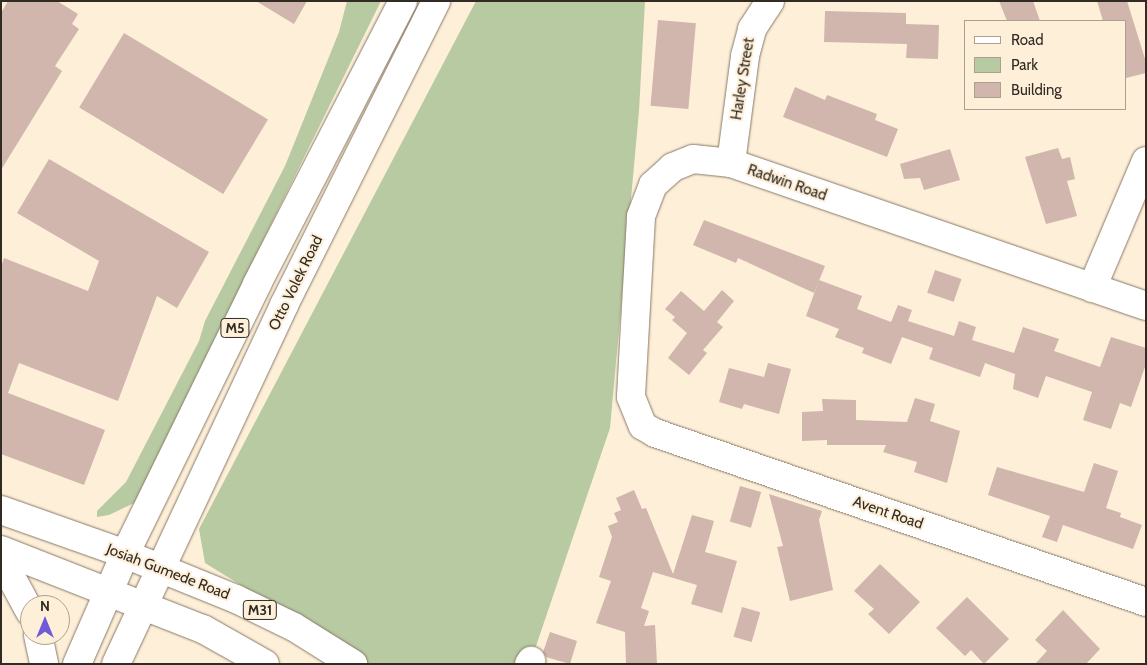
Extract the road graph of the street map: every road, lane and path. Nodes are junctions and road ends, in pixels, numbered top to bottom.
1 (402, 1) edge
2 (436, 1) edge
3 (770, 1) edge
4 (1146, 161) edge
5 (731, 163) junction
6 (1092, 288) junction
7 (1146, 306) edge
8 (636, 416) joint
9 (1, 510) edge
10 (1, 550) edge
11 (125, 554) junction
12 (1, 566) edge
13 (162, 568) junction
14 (107, 592) junction
15 (21, 595) edge
16 (1146, 602) edge
17 (143, 607) junction
18 (40, 645) edge
19 (44, 664) edge
20 (77, 664) edge
21 (116, 664) edge
22 (265, 664) edge
23 (353, 664) edge

1 - 11 main road, M5
2 - 13 main road, Otto Volek Road / M5
3 - 5 main road, Harley Street
4 - 6 main road
5 - 6 main road, Radwin Road
5 - 8 main road, Radwin Road
6 - 7 main road, Radwin Road
8 - 16 main road, Avent Road
9 - 11 main road, Josiah Gumede Road / M31
10 - 14 main road
11 - 13 main road, Josiah Gumede Road / M31
11 - 14 main road, M5
12 - 15 main road
13 - 17 main road, M5
13 - 23 main road, Josiah Gumede Road / M31
14 - 17 main road
14 - 20 main road, M5
17 - 21 main road, M5
17 - 22 main road
18 - 19 main road

